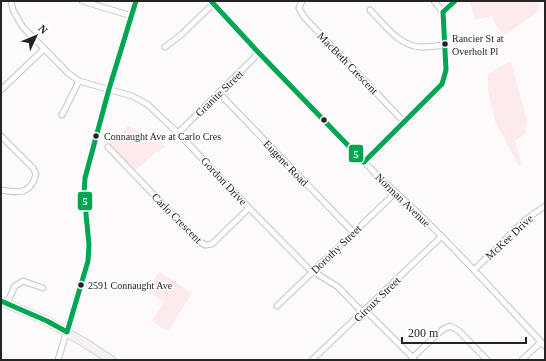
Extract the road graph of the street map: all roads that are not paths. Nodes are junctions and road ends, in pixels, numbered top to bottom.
1 (11, 1) edge
2 (82, 1) edge
3 (136, 1) edge
4 (302, 1) edge
5 (434, 1) edge
6 (455, 1) edge
7 (214, 2) edge
8 (370, 10) dead end
9 (443, 12) junction
10 (132, 16) junction
11 (445, 45) junction
12 (165, 47) dead end
13 (44, 49) junction
14 (259, 53) junction
15 (79, 81) junction
16 (109, 89) junction
17 (1, 90) edge
18 (219, 93) junction
19 (62, 115) dead end
20 (404, 122) junction
21 (178, 133) junction
22 (1, 136) edge
23 (108, 147) dead end
24 (364, 162) junction
25 (1, 191) edge
26 (395, 193) junction
27 (545, 206) edge
28 (249, 208) junction
29 (353, 232) junction
30 (441, 237) junction
31 (474, 270) junction
32 (313, 271) junction
33 (43, 288) dead end
34 (4, 302) edge
35 (276, 306) dead end
36 (364, 312) junction
37 (67, 332) junction
38 (541, 342) junction
39 (545, 346) edge
40 (413, 359) edge
41 (58, 360) edge
42 (111, 360) edge
43 (312, 360) edge
44 (487, 360) edge
45 (522, 360) edge

1 - 13 street, Gordon Drive
2 - 10 street
3 - 10 street
4 - 20 street, MacBeth Crescent
5 - 9 street
6 - 9 street
7 - 12 street
7 - 14 street, Norman Avenue
8 - 11 street
9 - 11 street
10 - 16 street
11 - 20 street
13 - 15 street, Gordon Drive
13 - 17 street
14 - 18 street, Granite Street
14 - 24 street, Norman Avenue
15 - 16 street, Gordon Drive
15 - 19 street
16 - 21 street, Gordon Drive
16 - 37 street
18 - 21 street, Granite Street
18 - 29 street, Eugene Road
20 - 24 street
21 - 28 street, Gordon Drive
22 - 25 street
23 - 28 street, Carlo Crescent
24 - 26 street, Norman Avenue
26 - 29 street, Dorothy Street
26 - 30 street, Norman Avenue
27 - 31 street, McKee Drive
28 - 32 street, Gordon Drive
29 - 32 street, Dorothy Street
30 - 31 street, Norman Avenue
30 - 36 street, Giroux Street
31 - 38 street, Norman Avenue
32 - 35 street, Dorothy Street
32 - 36 street, Gordon Drive
33 - 34 street
34 - 37 main road
36 - 40 street, Gordon Drive
36 - 43 street, Giroux Street
37 - 41 street
37 - 42 main road
38 - 39 street, Norman Avenue
38 - 45 street
40 - 44 street

